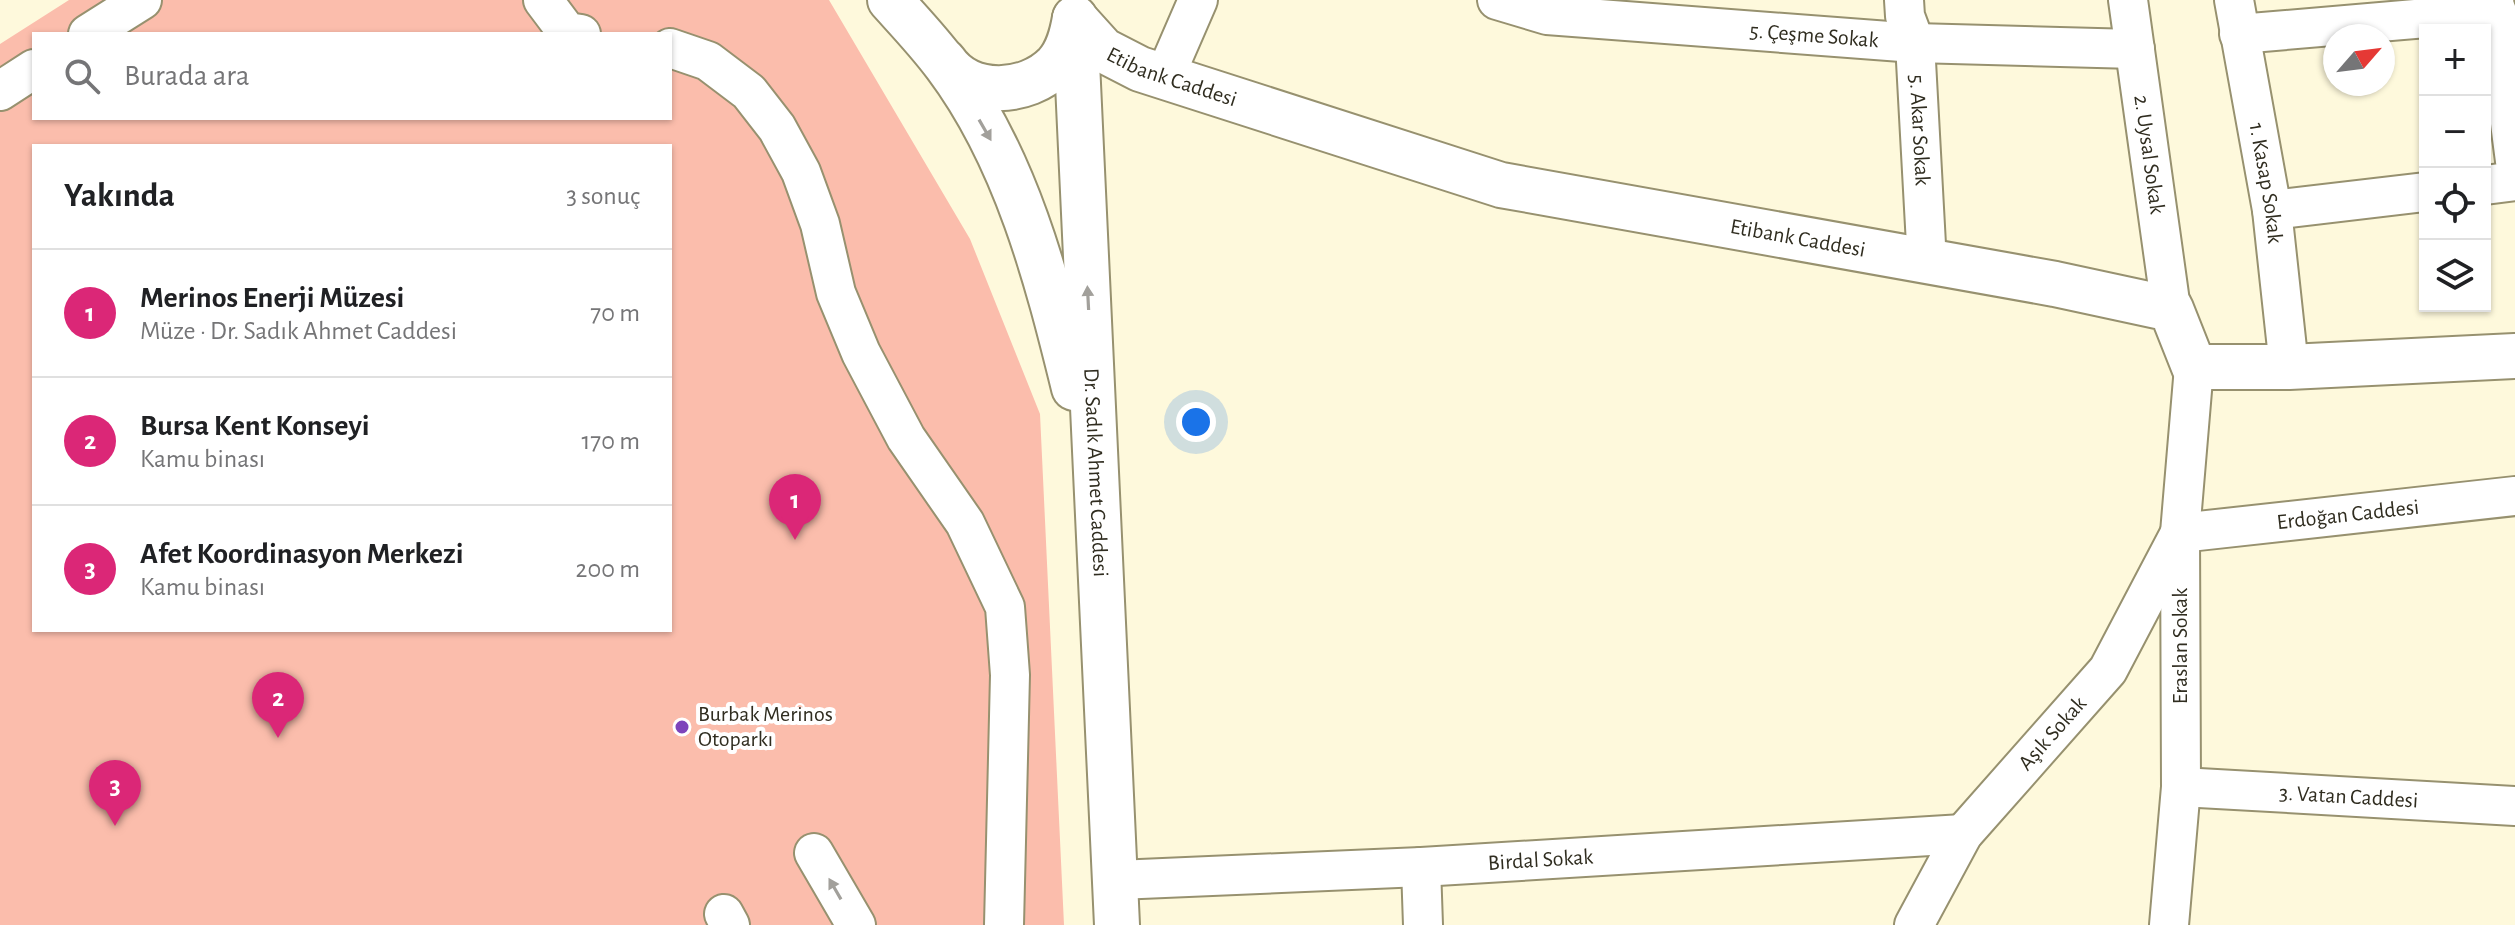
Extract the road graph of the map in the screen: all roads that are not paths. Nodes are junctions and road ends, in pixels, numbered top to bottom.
1 (142, 0) edge
2 (543, 0) edge
3 (890, 0) edge
4 (928, 0) edge
5 (1198, 0) edge
6 (1497, 0) edge
7 (1904, 0) edge
8 (2128, 0) edge
9 (2496, 6) edge
10 (1075, 9) edge
11 (2237, 17) edge
12 (91, 32) edge
13 (567, 32) edge
14 (1915, 43) junction
15 (672, 49) edge
16 (2135, 49) junction
17 (947, 66) junction
18 (32, 70) edge
19 (1165, 76) junction
20 (0, 91) edge
21 (2515, 161) edge
22 (2515, 181) edge
23 (2491, 184) edge
24 (2419, 193) edge
25 (2272, 210) junction
26 (1927, 263) junction
27 (2171, 309) junction
28 (2515, 356) edge
29 (2194, 367) junction
30 (2289, 367) junction
31 (1098, 488) junction
32 (2515, 496) edge
33 (2180, 533) junction
34 (2181, 787) junction
35 (2515, 806) edge
36 (1963, 834) junction
37 (814, 853) dead end
38 (1421, 867) junction
39 (1117, 880) junction
40 (856, 925) edge
41 (1004, 925) edge
42 (1117, 925) edge
43 (1423, 925) edge
44 (1914, 925) edge
45 (2169, 925) edge

1 - 12 street
2 - 13 street
3 - 17 main road
4 - 17 main road
5 - 19 street
6 - 14 street, 5. Çeşme Sokak
7 - 14 street, 5. Akar Sokak
8 - 16 street, 2. Uysal Sokak
9 - 11 street
9 - 21 street
10 - 17 main road
10 - 19 main road, Etibank Caddesi
31 -> 10 main road, Dr. Sadık Ahmet Caddesi
11 - 25 street, 1. Kasap Sokak
14 - 16 street, 5. Çeşme Sokak
14 - 26 street, 5. Akar Sokak
15 - 41 street
16 - 27 street, 2. Uysal Sokak
17 -> 31 main road
18 - 20 street
19 - 26 main road, Etibank Caddesi
22 - 23 street
24 - 25 street
25 - 30 street, 1. Kasap Sokak
26 - 27 main road, Etibank Caddesi
27 - 29 main road
28 - 30 main road
29 - 30 main road
29 - 33 street, Eraslan Sokak
31 - 39 main road, Dr. Sadık Ahmet Caddesi
32 - 33 street, Erdoğan Caddesi
33 - 34 street, Eraslan Sokak
33 - 36 street, Aşık Sokak
34 - 35 street, 3. Vatan Caddesi
34 - 45 street, Eraslan Sokak
36 - 38 street, Birdal Sokak
36 - 44 street, Aşık Sokak
40 -> 37 street
38 - 39 street, Birdal Sokak
38 - 43 street
39 - 42 main road, Dr. Sadık Ahmet Caddesi

